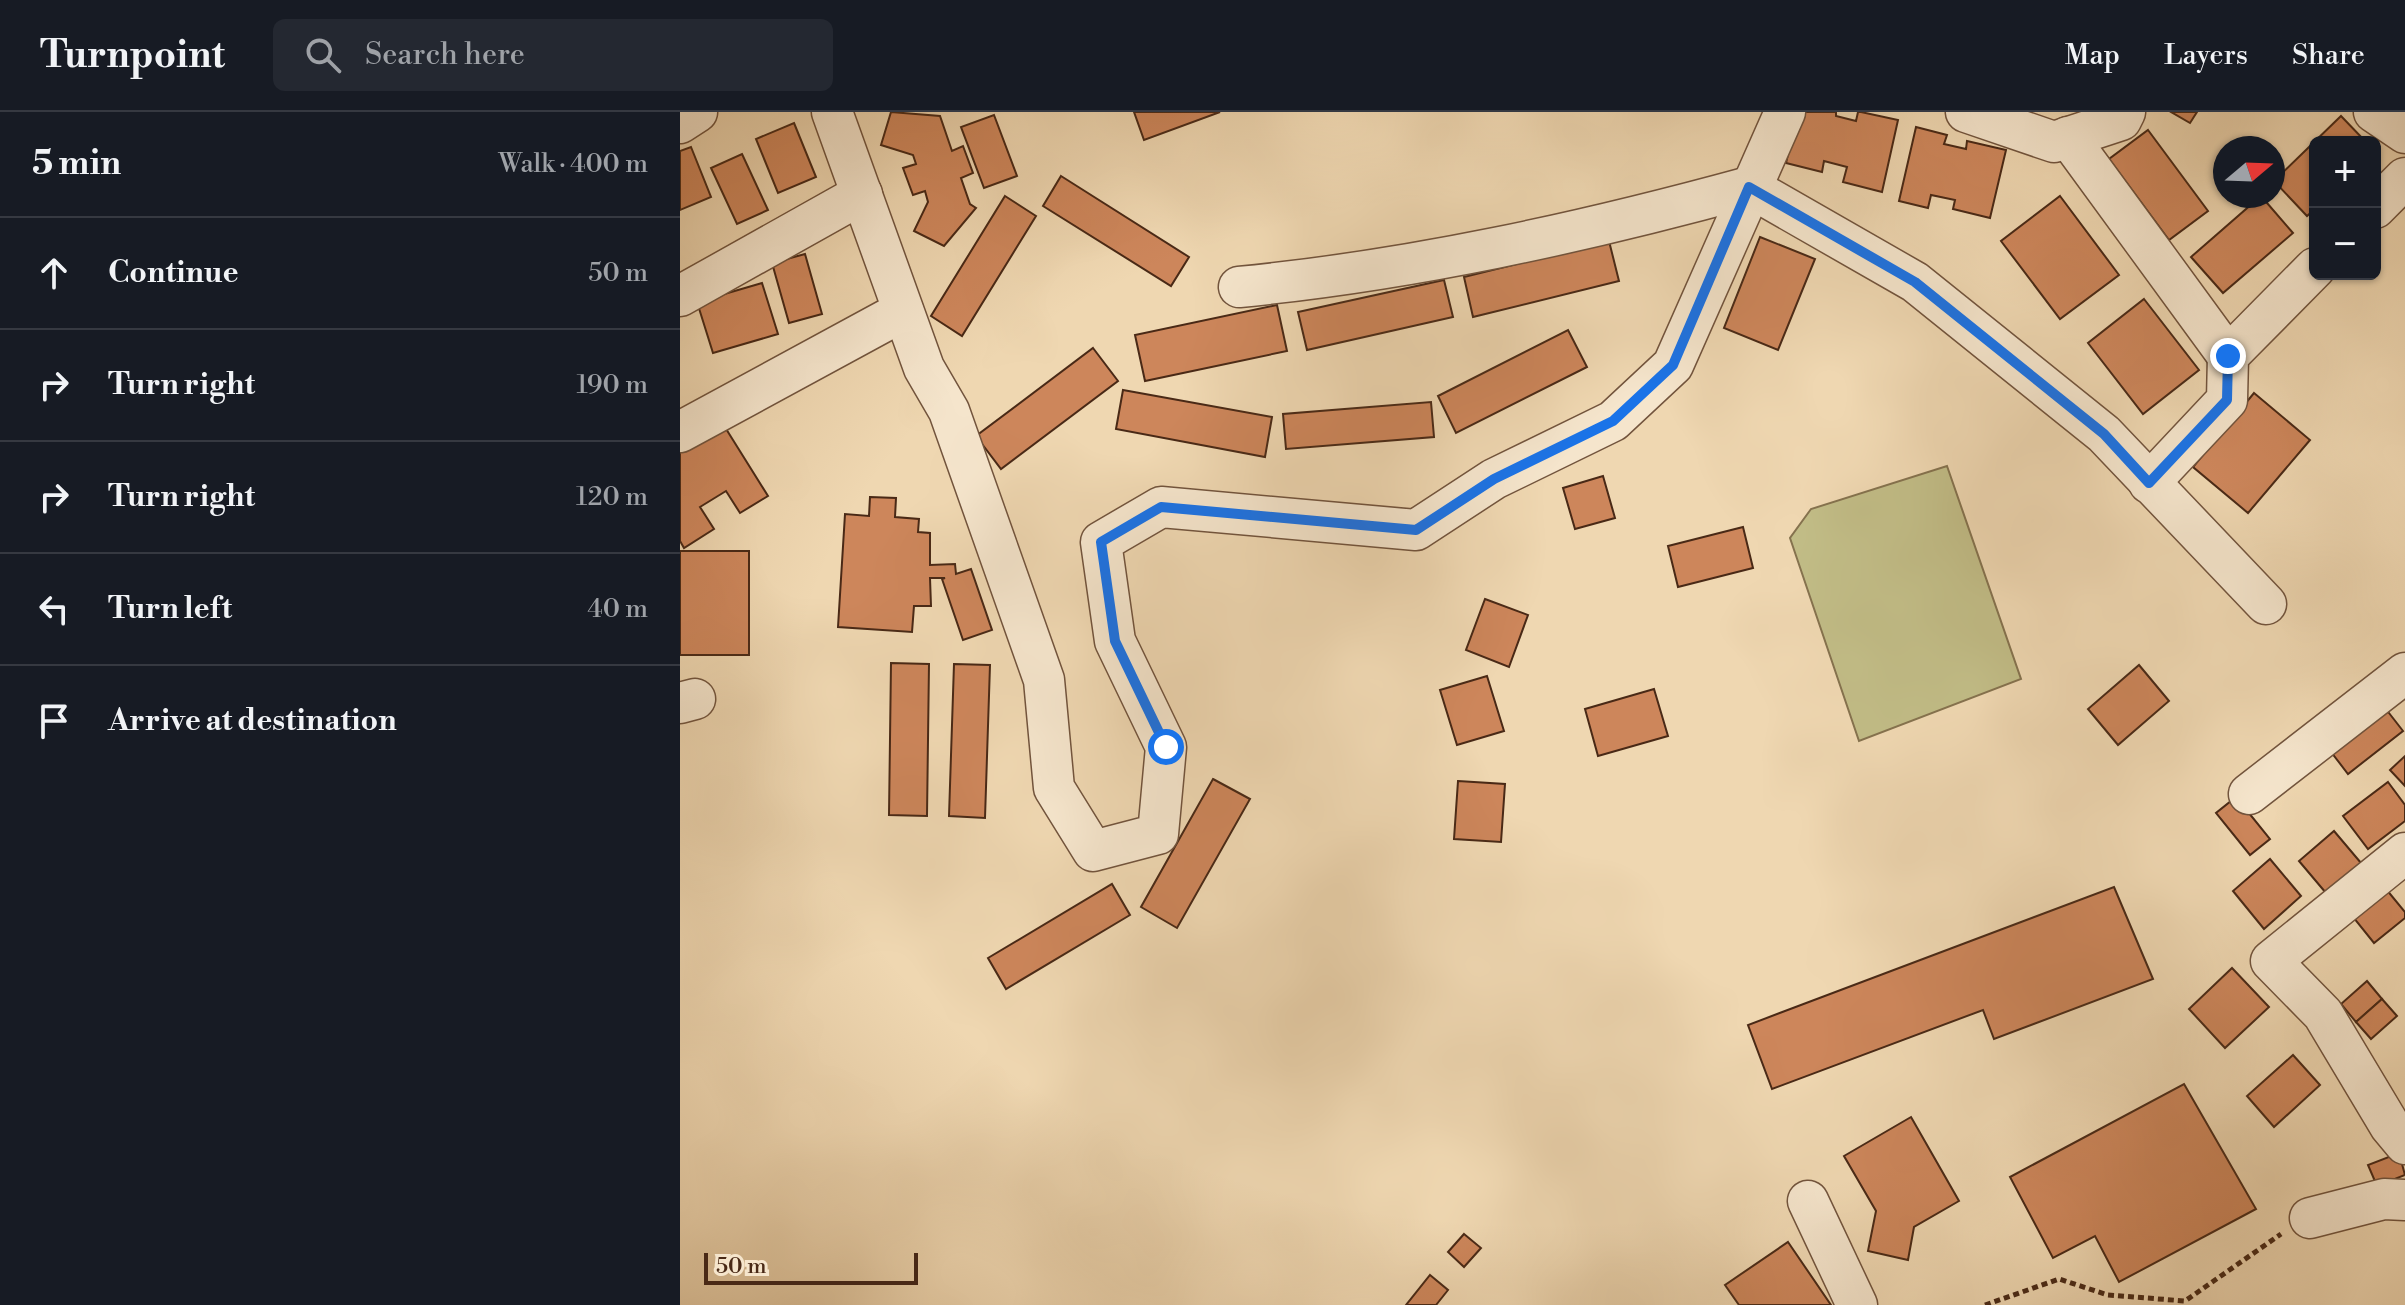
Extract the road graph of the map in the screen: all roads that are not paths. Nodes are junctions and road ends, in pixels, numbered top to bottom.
1 (697, 112) edge
2 (832, 112) edge
3 (1785, 112) edge
4 (1966, 112) edge
5 (2125, 112) edge
6 (2374, 112) edge
7 (680, 123) edge
8 (2405, 133) edge
9 (2068, 137) junction
10 (2405, 178) edge
11 (1749, 187) junction
12 (862, 194) junction
13 (2381, 202) edge
14 (2309, 274) edge
15 (1239, 287) dead end
16 (680, 296) edge
17 (903, 311) junction
18 (2228, 356) junction
19 (680, 432) edge
20 (2149, 483) junction
21 (2266, 604) dead end
22 (2405, 673) edge
23 (2249, 794) dead end
24 (2405, 853) edge
25 (2405, 1144) edge
26 (2405, 1200) edge
27 (1808, 1201) dead end
28 (2310, 1218) road end
29 (1857, 1305) edge

1 - 7 street
2 - 12 street
3 - 11 street
4 - 9 street
5 - 9 street
6 - 8 street
9 - 18 street
10 - 13 street
11 - 15 street
11 - 17 street
11 - 20 street
12 - 16 street
12 - 17 street
14 - 18 street
17 - 19 street
18 - 20 street
20 - 21 street
22 - 23 street
24 - 25 street
26 - 28 street
27 - 29 street

